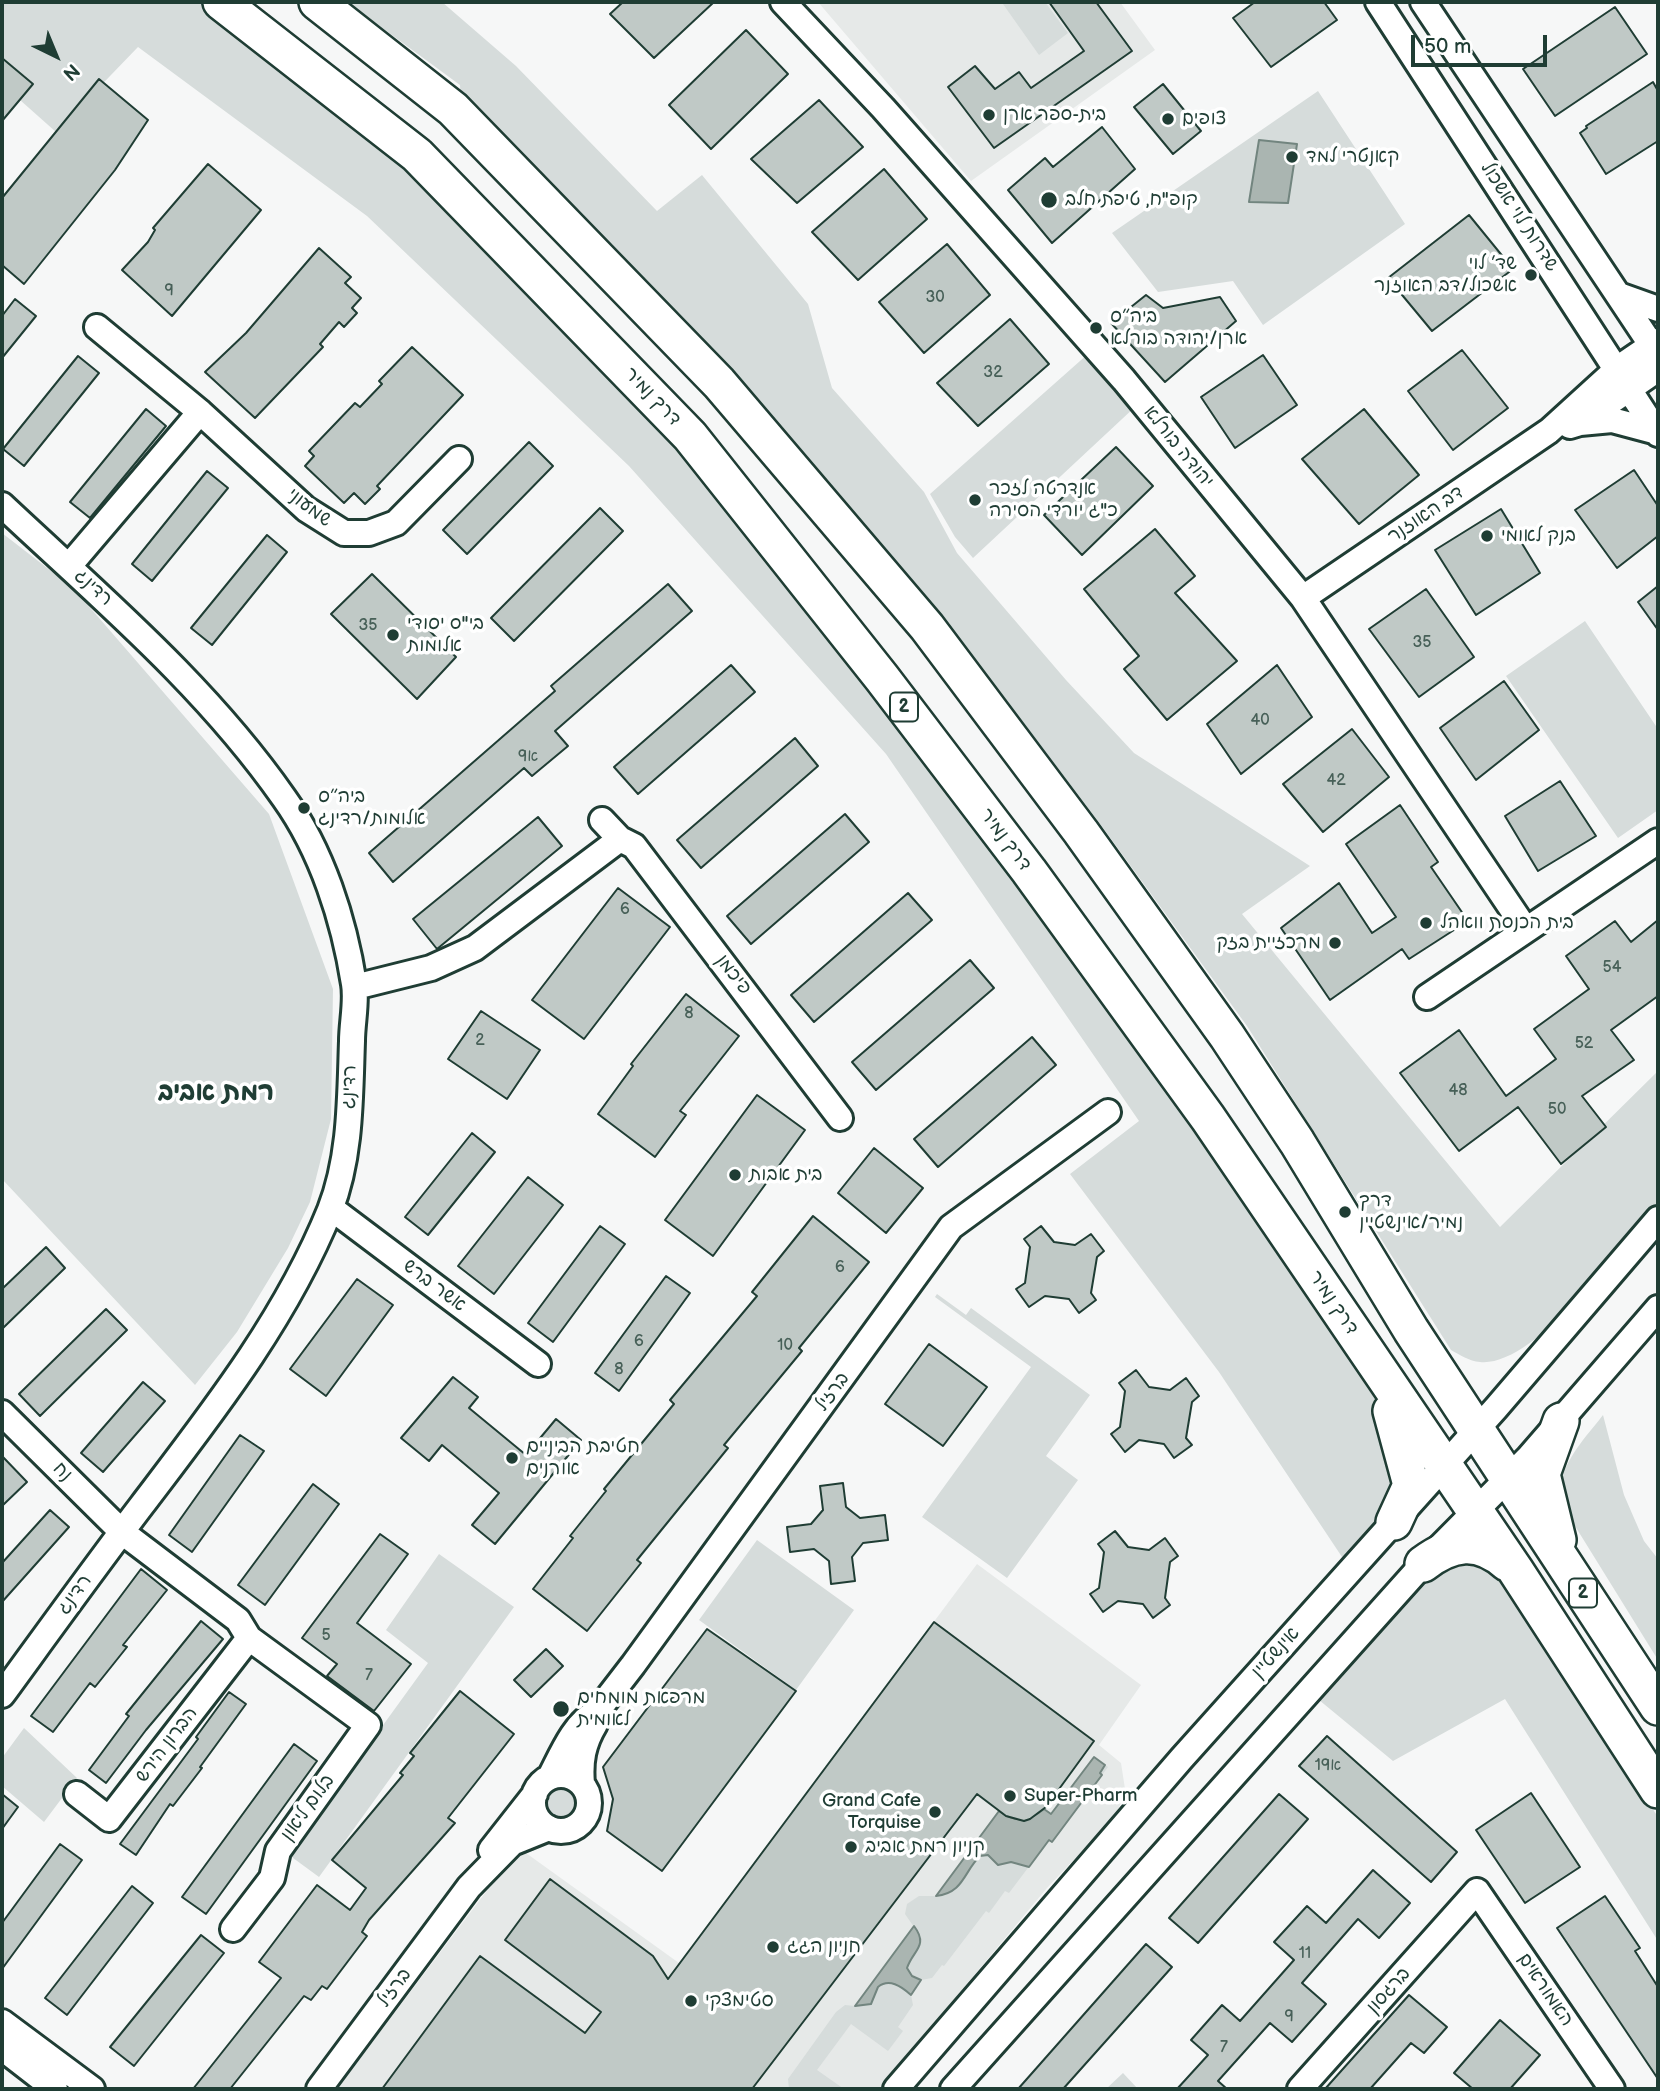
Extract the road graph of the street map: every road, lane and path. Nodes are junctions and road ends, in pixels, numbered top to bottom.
1 (221, 2) edge
2 (317, 2) edge
3 (783, 2) edge
4 (1378, 2) edge
5 (1423, 2) edge
6 (1619, 295) junction
7 (1658, 309) edge
8 (97, 327) dead end
9 (1656, 347) edge
10 (1658, 369) edge
11 (1624, 379) junction
12 (200, 412) junction
13 (1580, 423) junction
14 (1549, 431) junction
15 (1658, 433) edge
16 (459, 459) dead end
17 (2, 505) edge
18 (69, 566) junction
19 (1303, 598) junction
20 (601, 820) dead end
21 (620, 839) junction
22 (1658, 841) edge
23 (1526, 930) junction
24 (355, 986) junction
25 (1427, 997) dead end
26 (1108, 1112) dead end
27 (840, 1118) dead end
28 (331, 1208) junction
29 (1658, 1219) edge
30 (1658, 1308) edge
31 (538, 1364) dead end
32 (1379, 1371) junction
33 (2, 1413) edge
34 (1561, 1421) junction
35 (1476, 1430) junction
36 (1443, 1467) junction
37 (1508, 1479) junction
38 (1475, 1511) junction
39 (1394, 1522) junction
40 (122, 1532) junction
41 (1562, 1560) junction
42 (1423, 1564) junction
43 (1516, 1571) junction
44 (249, 1638) junction
45 (2, 1695) edge
46 (1658, 1707) edge
47 (596, 1713) junction
48 (582, 1784) junction
49 (542, 1786) junction
50 (1658, 1790) edge
51 (77, 1794) dead end
52 (549, 1828) junction
53 (470, 1887) junction
54 (1477, 1891) joint
55 (233, 1929) dead end
56 (2, 2022) edge
57 (2, 2048) edge
58 (44, 2086) edge
59 (901, 2087) edge
60 (92, 2089) edge
61 (319, 2089) edge
62 (953, 2089) edge
63 (1300, 2089) edge
64 (1612, 2089) edge

1 - 32 highway, דרך נמיר / 2
2 - 35 highway, 2
3 - 19 street, יהודה בורלא
4 - 11 street, שדרות לוי אשכול
5 - 6 street, שדרות לוי אשכול
6 - 7 street
6 - 9 street, שדרות לוי אשכול
8 - 12 street, שמעוני
9 - 11 street, דב האוזנר
10 - 11 street, דב האוזנר
11 - 13 street, דב האוזנר
11 - 14 street, דב האוזנר
11 - 15 street, שדרות לוי אשכול
12 - 16 street, שמעוני
12 - 18 street
13 - 14 street, דב האוזנר
13 - 15 street
14 - 19 street, דב האוזנר
17 - 18 street, רדינג
18 - 24 street, רדינג
19 - 23 street, יהודה בורלא
20 - 21 street, פיכמן
21 - 24 street
21 - 27 street, פיכמן
22 - 23 street
23 - 25 street
24 - 28 street, רדינג
26 - 47 street, ברזיל
28 - 31 street, אשר ברש
28 - 40 street, רדינג
29 - 35 street, אינשטיין
30 - 34 street
32 - 36 highway, דרך נמיר / 2
32 - 39 highway
33 - 40 street, נח
34 - 37 street
34 - 41 highway
35 - 36 street, אינשטיין
35 - 37 highway, 2
36 - 38 highway, דרך נמיר / 2
36 - 39 street, אינשטיין
37 - 38 street
37 - 41 highway, 2
38 - 42 street
38 - 43 highway, דרך נמיר / 2
39 - 59 street, אינשטיין
40 - 44 street
40 - 45 street, רדינג
41 - 46 highway, 2
42 - 43 highway
42 - 62 street
43 - 50 highway, דרך נמיר / 2
44 - 51 street, הברון הירש
44 - 55 street, בלום ליאון
47 - 48 street, ברזיל
47 - 49 street, ברזיל
48 - 49 street
48 - 52 street
49 - 52 street
49 - 53 street, ברזיל
52 - 53 street, ברזיל
53 - 61 street, ברזיל
54 - 63 street, ברגסון
54 - 64 street, האמוראים
56 - 60 street
57 - 58 street

